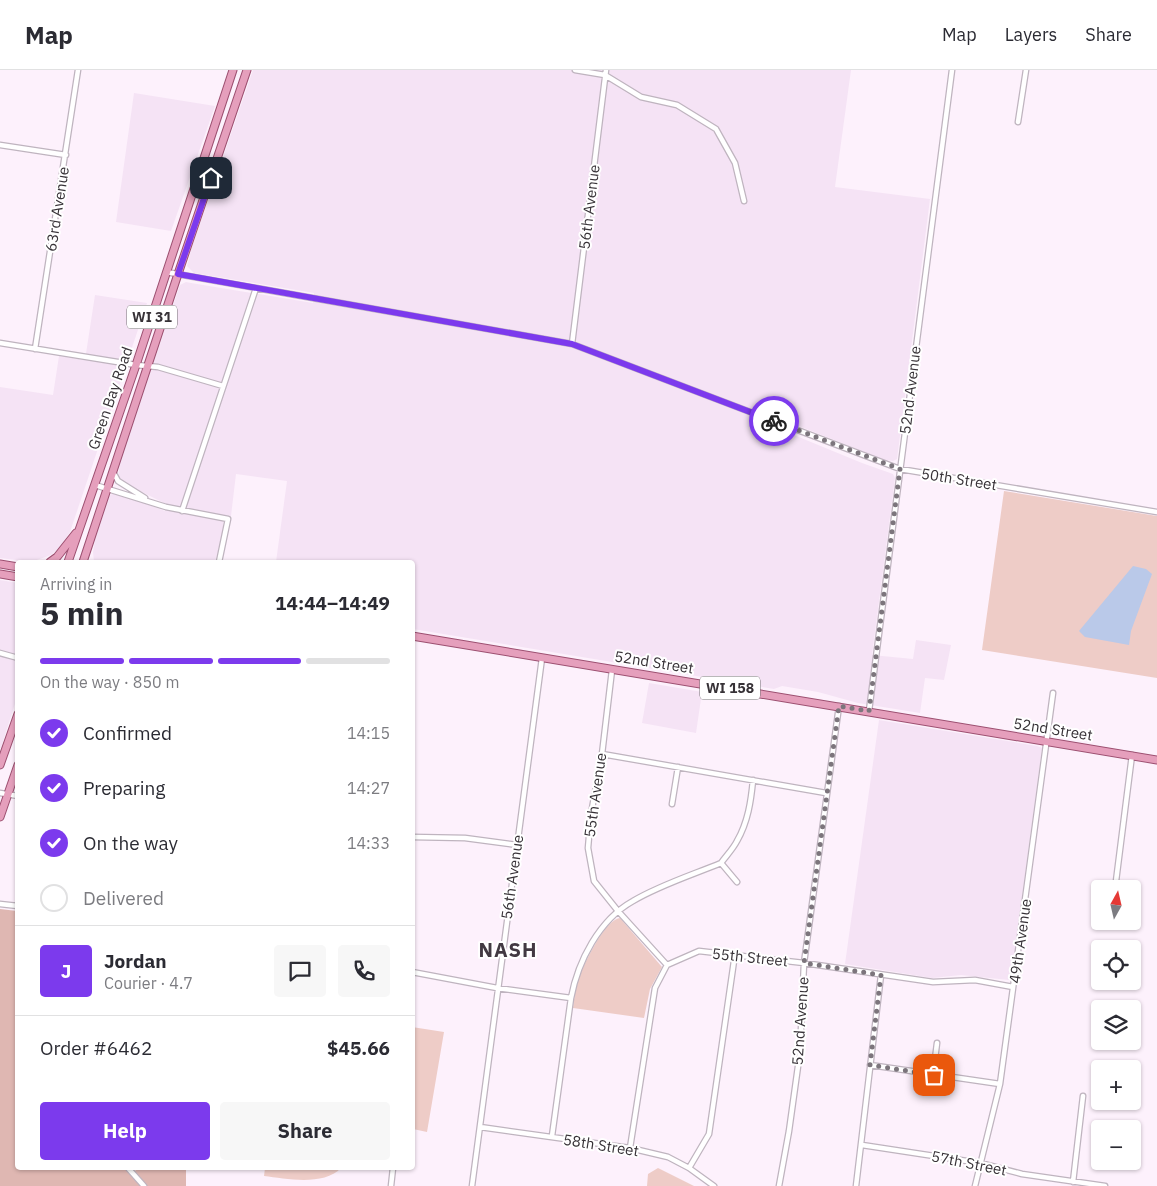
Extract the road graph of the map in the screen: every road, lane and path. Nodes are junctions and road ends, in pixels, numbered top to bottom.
1 (78, 70) edge
2 (233, 70) edge
3 (247, 70) edge
4 (574, 70) edge
5 (952, 70) edge
6 (1026, 70) edge
7 (605, 73) edge
8 (1018, 122) dead end
9 (0, 145) edge
10 (66, 155) junction
11 (744, 201) dead end
12 (166, 272) junction
13 (178, 274) junction
14 (256, 288) junction
15 (0, 343) edge
16 (572, 344) junction
17 (35, 349) junction
18 (136, 365) junction
19 (148, 366) junction
20 (222, 386) junction
21 (900, 469) junction
22 (113, 472) junction
23 (95, 484) junction
24 (108, 488) junction
25 (148, 500) junction
26 (182, 511) junction
27 (1157, 512) edge
28 (81, 527) junction
29 (88, 550) junction
30 (52, 560) edge
31 (69, 560) edge
32 (84, 560) edge
33 (90, 560) edge
34 (219, 560) edge
35 (0, 564) edge
36 (15, 566) edge
37 (0, 574) edge
38 (15, 576) edge
39 (415, 637) edge
40 (0, 653) edge
41 (15, 657) edge
42 (542, 658) junction
43 (612, 670) junction
44 (1053, 693) dead end
45 (839, 706) junction
46 (869, 711) junction
47 (15, 722) edge
48 (1046, 742) junction
49 (602, 754) junction
50 (1132, 755) junction
51 (1157, 760) edge
52 (0, 765) edge
53 (678, 768) junction
54 (15, 774) edge
55 (753, 780) junction
56 (0, 793) edge
57 (826, 793) junction
58 (8, 794) junction
59 (15, 795) edge
60 (672, 804) dead end
61 (0, 818) edge
62 (415, 837) edge
63 (517, 845) junction
64 (721, 863) junction
65 (1116, 880) edge
66 (737, 882) dead end
67 (0, 904) edge
68 (15, 906) edge
69 (618, 911) junction
70 (735, 954) junction
71 (804, 963) junction
72 (667, 965) junction
73 (415, 973) edge
74 (881, 975) junction
75 (1013, 986) junction
76 (497, 988) junction
77 (571, 998) junction
78 (937, 1043) dead end
79 (870, 1065) junction
80 (934, 1075) junction
81 (1000, 1084) junction
82 (1083, 1096) dead end
83 (480, 1127) junction
84 (552, 1136) junction
85 (862, 1145) junction
86 (630, 1148) junction
87 (980, 1163) junction
88 (689, 1168) junction
89 (130, 1170) edge
90 (394, 1170) edge
91 (1073, 1182) junction
92 (144, 1186) edge
93 (392, 1186) edge
94 (472, 1186) edge
95 (714, 1186) edge
96 (778, 1186) edge
97 (856, 1186) edge
98 (975, 1186) edge
99 (1106, 1186) edge

1 - 10 street, 63rd Avenue
2 - 12 main road, Green Bay Road / WI 31
3 - 13 main road, Green Bay Road / WI 31
4 - 7 street
5 - 21 street, 52nd Avenue
6 - 8 street
7 - 11 street
7 - 16 street, 56th Avenue
9 - 10 street
10 - 17 street, 63rd Avenue
12 - 13 street, 50th Street
12 - 18 main road, Green Bay Road / WI 31
13 - 14 street, 50th Street
13 - 19 main road, Green Bay Road / WI 31
14 - 16 street, 50th Street
14 - 20 street
15 - 17 street
16 - 21 street, 50th Street
17 - 18 street
18 - 19 street
18 - 23 main road, Green Bay Road / WI 31
19 - 20 street
19 - 22 main road, Green Bay Road / WI 31
20 - 26 street
21 - 27 street, 50th Street
21 - 46 street, 52nd Avenue
22 - 24 main road, Green Bay Road / WI 31
22 - 25 street
23 - 24 street
23 - 28 main road, Green Bay Road / WI 31
24 - 25 street
24 - 29 main road, Green Bay Road / WI 31
25 - 26 street
26 - 34 street
28 - 30 main road
28 - 31 main road, Green Bay Road / WI 31
29 - 32 main road, Green Bay Road / WI 31
29 - 33 main road
35 - 36 main road
37 - 38 main road
39 - 42 main road, 52nd Street / WI 158
40 - 41 street
42 - 43 main road, 52nd Street / WI 158
42 - 63 street, 56th Avenue
43 - 45 main road, 52nd Street / WI 158
43 - 49 street, 55th Avenue
44 - 48 street, 49th Avenue
45 - 46 main road, 52nd Street / WI 158
45 - 57 street, 52nd Avenue
46 - 48 main road, 52nd Street / WI 158
47 - 52 main road
48 - 50 main road, 52nd Street / WI 158
48 - 75 street, 49th Avenue
49 - 53 street
49 - 69 street, 55th Avenue
50 - 51 main road, 52nd Street / WI 158
50 - 65 street
53 - 55 street
53 - 60 street
54 - 58 main road
55 - 57 street
55 - 64 street
56 - 58 street
57 - 71 street, 52nd Avenue
58 - 59 street
58 - 61 main road
62 - 63 street
63 - 76 street, 56th Avenue
64 - 66 street
64 - 69 street
67 - 68 street
69 - 72 street, 55th Avenue
69 - 77 street
70 - 71 street, 55th Street
70 - 72 street, 55th Street
70 - 88 street
71 - 74 street, 55th Street
71 - 96 street, 52nd Avenue
72 - 86 street
73 - 76 street
74 - 75 street, 55th Street
74 - 79 street
75 - 81 street, 49th Avenue
76 - 77 street
76 - 83 street, 56th Avenue
77 - 84 street
78 - 80 street
79 - 80 street
79 - 85 street
80 - 81 street
81 - 87 street, 49th Avenue
82 - 91 street
83 - 84 street, 58th Street
83 - 94 street, 56th Avenue
84 - 86 street, 58th Street
85 - 87 street, 57th Street
85 - 97 street
86 - 88 street, 58th Street
87 - 91 street, 57th Street
87 - 98 street, 49th Avenue
88 - 95 street, 58th Street
89 - 92 street
90 - 93 street
91 - 99 street, 57th Street

